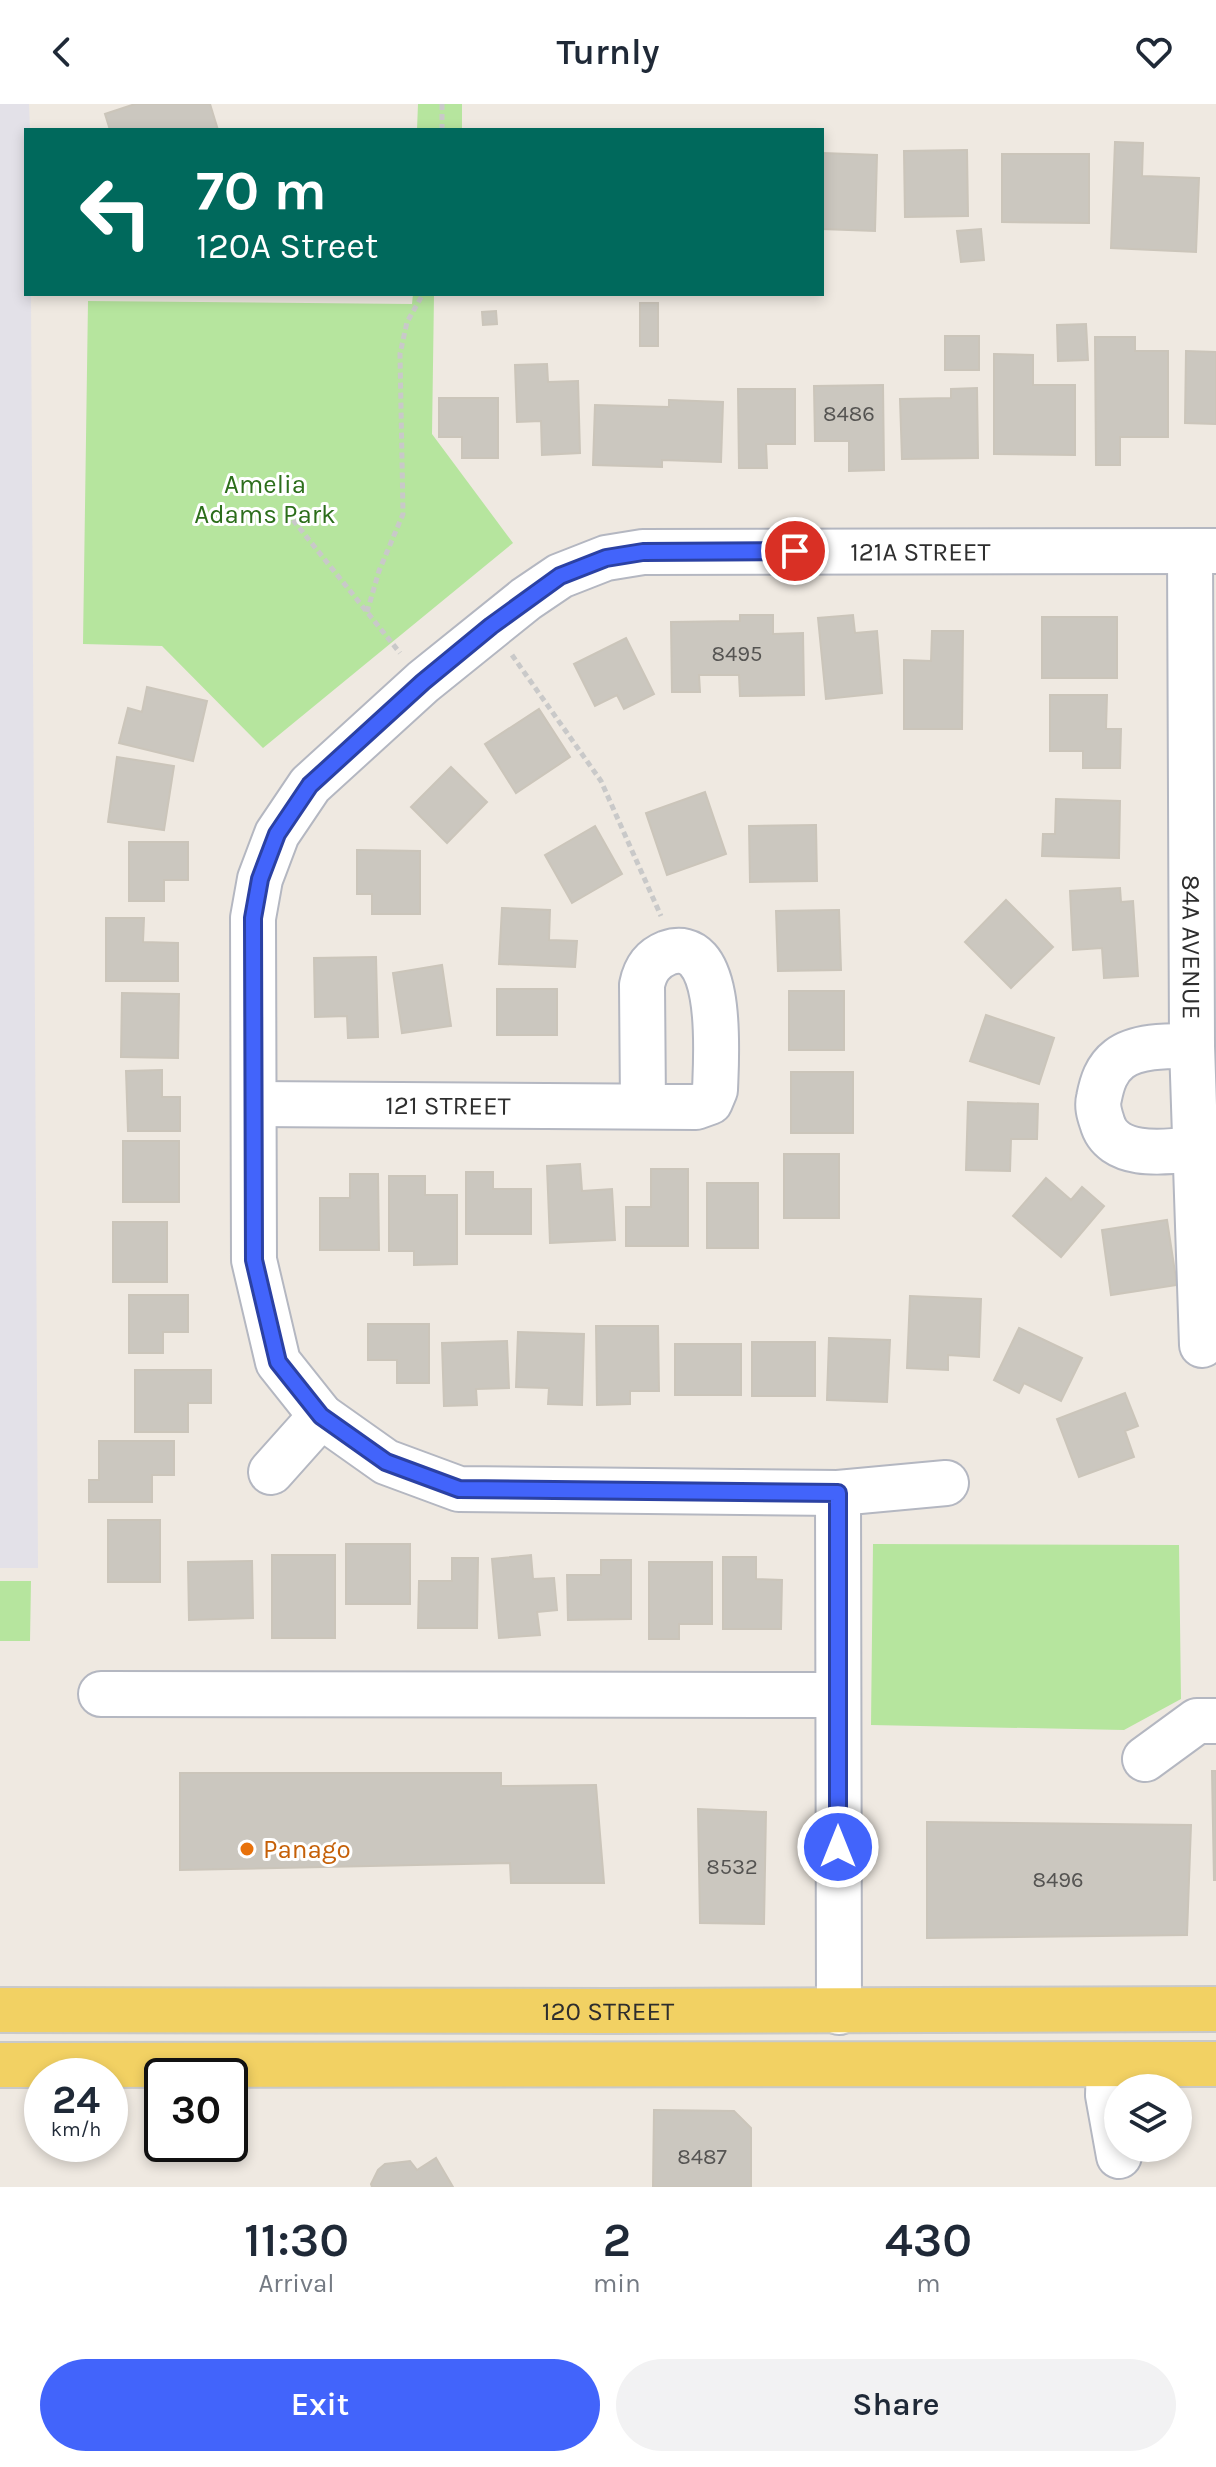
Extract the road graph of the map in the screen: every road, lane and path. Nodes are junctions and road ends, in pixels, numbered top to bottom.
1 (442, 104) edge
2 (442, 128) edge
3 (422, 296) edge
4 (293, 520) dead end
5 (1203, 551) edge
6 (367, 612) junction
7 (512, 655) dead end
8 (405, 660) dead end
9 (662, 918) dead end
10 (1192, 1046) junction
11 (254, 1104) junction
12 (643, 1106) dead end
13 (1196, 1149) junction
14 (1202, 1345) dead end
15 (321, 1416) junction
16 (271, 1472) dead end
17 (946, 1483) dead end
18 (838, 1493) junction
19 (101, 1694) dead end
20 (838, 1695) junction
21 (1216, 1721) edge
22 (1145, 1759) dead end
23 (1216, 2009) edge
24 (0, 2010) edge
25 (839, 2012) junction
26 (1216, 2064) edge
27 (0, 2065) edge
28 (586, 2065) junction
29 (1109, 2065) junction
30 (1109, 2074) edge

1 - 2 path
3 - 6 path
4 - 6 path
5 - 10 street, 84A AVENUE
5 - 11 street, 121A STREET
6 - 8 path
7 - 9 path
10 - 13 street, 84A AVENUE
10 - 13 street
11 - 12 street, 121 STREET
11 - 15 street, 121A STREET
13 - 14 street, 84A AVENUE
15 - 16 street
15 - 18 street, 121A STREET
17 - 18 street, 121A STREET
18 - 20 street
19 - 20 street
20 - 25 street
21 - 22 street
23 - 25 main road, 120 STREET
24 - 25 main road, 120 STREET
25 - 28 main road
26 - 29 main road
27 - 28 main road
28 - 29 main road
29 - 30 street

